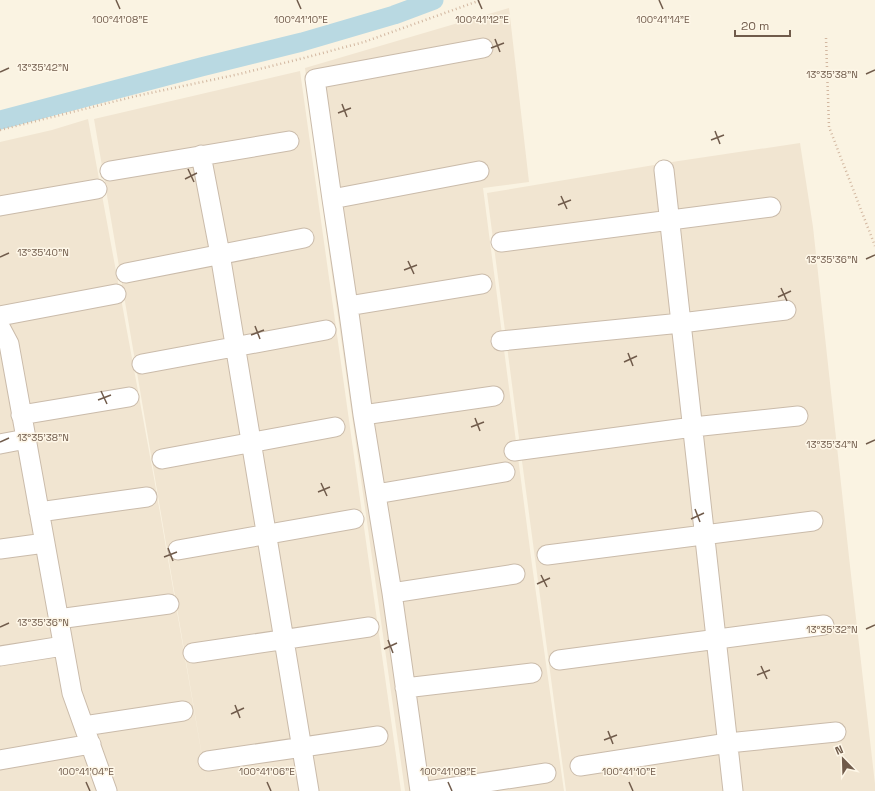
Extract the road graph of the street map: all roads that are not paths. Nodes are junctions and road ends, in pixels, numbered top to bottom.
1 (484, 48) dead end
2 (289, 141) dead end
3 (201, 156) junction
4 (664, 170) dead end
5 (110, 171) dead end
6 (479, 171) dead end
7 (97, 189) dead end
8 (332, 199) junction
9 (0, 206) edge
10 (771, 207) dead end
11 (670, 220) junction
12 (304, 238) dead end
13 (501, 242) dead end
14 (220, 254) junction
15 (126, 273) dead end
16 (482, 284) dead end
17 (116, 294) dead end
18 (348, 306) junction
19 (786, 310) dead end
20 (681, 323) junction
21 (1, 326) edge
22 (326, 330) dead end
23 (501, 341) dead end
24 (235, 346) junction
25 (142, 364) dead end
26 (494, 396) dead end
27 (129, 397) dead end
28 (22, 415) junction
29 (363, 415) junction
30 (798, 416) dead end
31 (335, 426) dead end
32 (693, 427) junction
33 (26, 439) junction
34 (251, 442) junction
35 (0, 444) edge
36 (514, 451) dead end
37 (162, 458) dead end
38 (505, 472) dead end
39 (376, 494) junction
40 (147, 497) dead end
41 (39, 512) junction
42 (354, 519) dead end
43 (813, 521) dead end
44 (267, 534) junction
45 (705, 534) junction
46 (45, 543) junction
47 (0, 550) edge
48 (178, 550) dead end
49 (547, 555) dead end
50 (515, 574) dead end
51 (392, 593) junction
52 (169, 604) dead end
53 (58, 619) junction
54 (824, 625) dead end
55 (369, 628) dead end
56 (716, 639) junction
57 (284, 640) junction
58 (63, 646) junction
59 (193, 653) dead end
60 (0, 656) edge
61 (559, 660) dead end
62 (532, 673) dead end
63 (405, 688) junction
64 (183, 711) dead end
65 (84, 726) junction
66 (836, 732) dead end
67 (378, 736) dead end
68 (728, 743) junction
69 (91, 744) junction
70 (302, 747) junction
71 (0, 760) edge
72 (208, 761) dead end
73 (580, 766) dead end
74 (546, 773) dead end
75 (107, 791) edge
76 (309, 791) edge
77 (420, 791) edge
78 (428, 791) edge
79 (733, 791) edge

1 - 8 street
2 - 3 street
3 - 5 street
3 - 14 street
4 - 11 street
6 - 8 street
7 - 9 street
8 - 18 street
10 - 11 street
11 - 13 street
11 - 20 street
12 - 14 street
14 - 15 street
14 - 24 street
16 - 18 street
17 - 21 street
18 - 29 street
19 - 20 street
20 - 23 street
20 - 32 street
21 - 28 street
22 - 24 street
24 - 25 street
24 - 34 street
26 - 29 street
27 - 28 street
28 - 33 street
29 - 39 street
30 - 32 street
31 - 34 street
32 - 36 street
32 - 45 street
33 - 35 street
33 - 41 street
34 - 37 street
34 - 44 street
38 - 39 street
39 - 51 street
40 - 41 street
41 - 46 street
42 - 44 street
43 - 45 street
44 - 48 street
44 - 57 street
45 - 49 street
45 - 56 street
46 - 47 street
46 - 53 street
50 - 51 street
51 - 63 street
52 - 53 street
53 - 58 street
54 - 56 street
55 - 57 street
56 - 61 street
56 - 68 street
57 - 59 street
57 - 70 street
58 - 60 street
58 - 65 street
62 - 63 street
63 - 77 street
64 - 65 street
65 - 69 street
66 - 68 street
67 - 70 street
68 - 73 street
68 - 79 street
69 - 71 street
69 - 75 street
70 - 72 street
70 - 76 street
74 - 78 street

